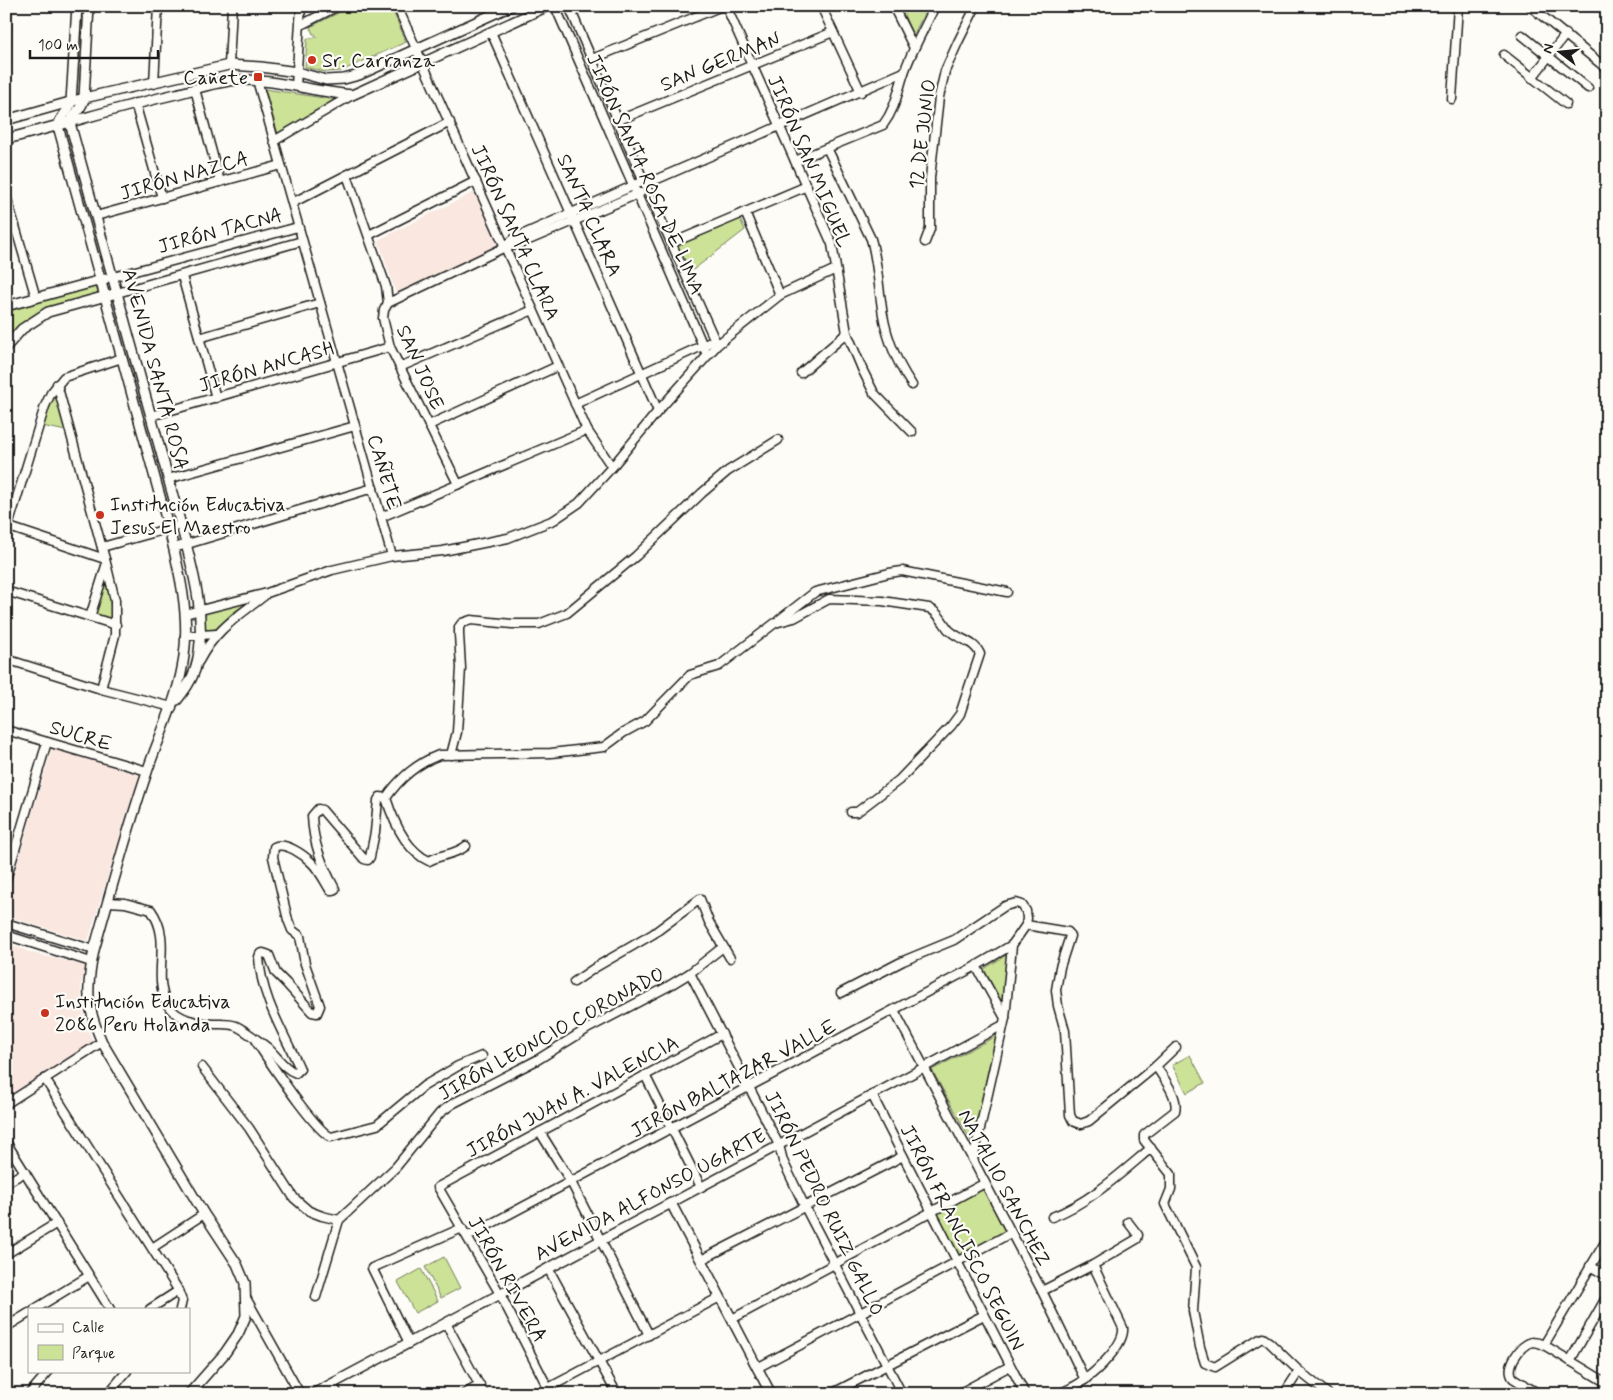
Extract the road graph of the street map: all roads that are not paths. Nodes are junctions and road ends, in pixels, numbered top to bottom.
1 (7, 6) edge
2 (76, 6) edge
3 (89, 6) edge
4 (158, 6) edge
5 (232, 6) edge
6 (301, 6) edge
7 (338, 6) edge
8 (397, 6) edge
9 (511, 6) edge
10 (548, 6) edge
11 (555, 6) edge
12 (569, 6) edge
13 (724, 6) edge
14 (821, 6) edge
15 (893, 6) edge
16 (936, 6) edge
17 (976, 6) edge
18 (1458, 6) edge
19 (1530, 6) edge
20 (301, 25) junction
21 (491, 32) junction
22 (833, 32) junction
23 (1566, 34) junction
24 (1522, 35) dead end
25 (914, 48) junction
26 (417, 49) junction
27 (1504, 55) dead end
28 (1548, 57) junction
29 (592, 59) junction
30 (6, 62) edge
31 (423, 62) junction
32 (229, 66) junction
33 (753, 66) junction
34 (1607, 69) edge
35 (297, 72) junction
36 (904, 72) junction
37 (1532, 78) junction
38 (257, 80) junction
39 (154, 84) junction
40 (296, 86) junction
41 (1588, 88) dead end
42 (195, 89) junction
43 (861, 92) junction
44 (352, 95) junction
45 (84, 98) junction
46 (1452, 99) dead end
47 (71, 102) junction
48 (135, 103) junction
49 (1566, 104) dead end
50 (6, 120) edge
51 (619, 120) junction
52 (450, 122) junction
53 (70, 123) junction
54 (778, 125) junction
55 (58, 126) junction
56 (6, 139) edge
57 (274, 141) junction
58 (827, 148) junction
59 (795, 161) junction
60 (281, 165) junction
61 (347, 175) junction
62 (655, 180) junction
63 (476, 181) junction
64 (644, 181) junction
65 (220, 182) junction
66 (634, 186) junction
67 (807, 186) junction
68 (647, 189) junction
69 (637, 194) junction
70 (6, 195) edge
71 (162, 198) junction
72 (292, 203) junction
73 (745, 212) junction
74 (96, 216) junction
75 (573, 217) junction
76 (298, 227) junction
77 (369, 235) junction
78 (302, 241) junction
79 (925, 242) dead end
80 (672, 243) junction
81 (505, 247) junction
82 (836, 269) junction
83 (182, 276) junction
84 (113, 277) junction
85 (100, 280) junction
86 (117, 293) junction
87 (780, 295) junction
88 (105, 296) junction
89 (36, 298) junction
90 (320, 303) junction
91 (388, 303) junction
92 (6, 306) edge
93 (533, 310) junction
94 (847, 332) junction
95 (199, 338) junction
96 (716, 343) junction
97 (6, 346) edge
98 (703, 346) junction
99 (390, 347) junction
100 (707, 355) junction
101 (122, 358) junction
102 (337, 363) junction
103 (558, 366) junction
104 (400, 367) junction
105 (642, 373) junction
106 (801, 373) dead end
107 (57, 384) junction
108 (912, 385) dead end
109 (216, 398) junction
110 (575, 404) junction
111 (658, 411) junction
112 (151, 416) junction
113 (429, 425) junction
114 (355, 426) junction
115 (587, 430) junction
116 (912, 432) dead end
117 (778, 440) dead end
118 (612, 467) junction
119 (168, 479) junction
120 (458, 484) junction
121 (373, 488) junction
122 (381, 517) junction
123 (181, 525) junction
124 (7, 529) edge
125 (169, 529) junction
126 (186, 544) junction
127 (102, 547) junction
128 (174, 548) junction
129 (392, 556) junction
130 (106, 561) junction
131 (6, 591) edge
132 (1007, 592) dead end
133 (267, 593) junction
134 (200, 610) junction
135 (186, 614) junction
136 (90, 617) junction
137 (776, 623) junction
138 (116, 625) junction
139 (216, 634) junction
140 (199, 635) junction
141 (185, 636) junction
142 (6, 659) edge
143 (195, 670) junction
144 (101, 689) junction
145 (172, 707) junction
146 (6, 730) edge
147 (47, 742) junction
148 (451, 755) junction
149 (147, 771) junction
150 (386, 798) junction
151 (851, 812) dead end
152 (466, 846) dead end
153 (10, 856) edge
154 (6, 880) edge
155 (108, 902) junction
156 (6, 923) edge
157 (1026, 925) junction
158 (6, 936) edge
159 (1012, 945) junction
160 (723, 947) junction
161 (94, 950) junction
162 (730, 958) dead end
163 (91, 962) junction
164 (976, 966) junction
165 (690, 973) junction
166 (574, 982) dead end
167 (841, 993) dead end
168 (894, 1010) junction
169 (1004, 1022) junction
170 (722, 1034) junction
171 (253, 1038) junction
172 (102, 1042) junction
173 (1176, 1047) dead end
174 (482, 1056) dead end
175 (1156, 1066) junction
176 (202, 1067) dead end
177 (924, 1067) junction
178 (645, 1075) junction
179 (45, 1079) junction
180 (750, 1087) junction
181 (872, 1095) junction
182 (6, 1104) edge
183 (672, 1129) junction
184 (540, 1132) junction
185 (6, 1142) edge
186 (779, 1145) junction
187 (1151, 1148) junction
188 (903, 1156) junction
189 (973, 1160) junction
190 (25, 1172) junction
191 (571, 1182) junction
192 (6, 1183) edge
193 (985, 1183) junction
194 (701, 1186) junction
195 (438, 1187) joint
196 (671, 1203) junction
197 (804, 1207) junction
198 (931, 1212) junction
199 (204, 1214) junction
200 (1052, 1217) dead end
201 (340, 1220) junction
202 (1128, 1222) dead end
203 (57, 1223) junction
204 (462, 1228) junction
205 (1011, 1233) junction
206 (468, 1236) junction
207 (1607, 1239) edge
208 (601, 1240) junction
209 (152, 1248) junction
210 (6, 1254) edge
211 (701, 1260) junction
212 (957, 1262) junction
213 (834, 1264) junction
214 (1093, 1265) junction
215 (1590, 1266) junction
216 (548, 1268) junction
217 (89, 1276) junction
218 (1607, 1276) edge
219 (178, 1291) junction
220 (1042, 1291) junction
221 (500, 1294) junction
222 (1607, 1296) edge
223 (316, 1297) dead end
224 (720, 1297) junction
225 (246, 1298) junction
226 (181, 1305) edge
227 (106, 1307) edge
228 (38, 1308) edge
229 (152, 1308) edge
230 (860, 1313) junction
231 (28, 1314) edge
232 (984, 1316) junction
233 (732, 1319) junction
234 (446, 1323) junction
235 (6, 1327) edge
236 (649, 1335) junction
237 (409, 1343) junction
238 (1544, 1345) junction
239 (600, 1361) junction
240 (1570, 1361) junction
241 (887, 1365) junction
242 (1010, 1366) junction
243 (757, 1368) junction
244 (1300, 1371) junction
245 (48, 1372) edge
246 (126, 1372) edge
247 (1085, 1380) junction
248 (1607, 1383) edge
249 (332, 1384) junction
250 (1524, 1384) junction
251 (480, 1385) junction
252 (548, 1388) junction
253 (31, 1393) edge
254 (108, 1394) edge
255 (189, 1394) edge
256 (300, 1394) edge
257 (313, 1394) edge
258 (338, 1394) edge
259 (464, 1394) edge
260 (484, 1394) edge
261 (537, 1394) edge
262 (617, 1394) edge
263 (771, 1394) edge
264 (831, 1394) edge
265 (902, 1394) edge
266 (958, 1394) edge
267 (1025, 1394) edge
268 (1060, 1394) edge
269 (1284, 1394) edge
270 (1328, 1394) edge
271 (1518, 1394) edge
272 (1539, 1394) edge

1 - 30 street
2 - 47 street
3 - 45 street
4 - 39 street
5 - 32 street
6 - 20 street
7 - 20 street
8 - 26 street, JIRÓN SANTA CLARA
9 - 26 street
10 - 21 street
11 - 66 street, JIRÓN SANTA ROSA DE LIMA
12 - 29 street, JIRÓN SANTA ROSA DE LIMA
13 - 29 street
13 - 33 street, JIRÓN SAN MIGUEL
14 - 22 street
15 - 25 street
16 - 25 street
17 - 79 street, 12 DE JUNIO
18 - 46 street
19 - 23 street
20 - 35 street
21 - 31 street
21 - 75 street, SANTA CLARA
22 - 33 street, SAN GERMAN
22 - 43 street
23 - 28 street
23 - 34 street
24 - 28 street
25 - 36 street
26 - 31 street, JIRÓN SANTA CLARA
26 - 35 street
27 - 37 street
28 - 37 street
28 - 41 street
29 - 51 street, JIRÓN SANTA ROSA DE LIMA
31 - 44 street
31 - 52 street, JIRÓN SANTA CLARA
32 - 35 street
32 - 39 street
33 - 51 street, SAN GERMAN
33 - 54 street, JIRÓN SAN MIGUEL
35 - 40 street
36 - 43 street
36 - 58 street
37 - 49 street
38 - 40 street
38 - 42 street
38 - 57 street, CAÑETE
39 - 45 street
40 - 44 street
42 - 48 street
42 - 65 street
43 - 54 street
44 - 57 street
45 - 47 street
45 - 53 street
47 - 50 street
47 - 55 street
48 - 53 street
48 - 71 street
51 - 64 street, JIRÓN SANTA ROSA DE LIMA
52 - 61 street
52 - 63 street, JIRÓN SANTA CLARA
53 - 55 street
53 - 74 street, AVENIDA SANTA ROSA
54 - 59 street, JIRÓN SAN MIGUEL
54 - 62 street
55 - 56 street
55 - 85 street, AVENIDA SANTA ROSA
57 - 60 street, CAÑETE
58 - 59 street
58 - 108 street
59 - 67 street, JIRÓN SAN MIGUEL
60 - 65 street, JIRÓN NAZCA
60 - 72 street, CAÑETE
61 - 72 street
61 - 77 street, SAN JOSE
62 - 64 street
62 - 68 street
63 - 77 street
63 - 81 street, JIRÓN SANTA CLARA
64 - 66 street
64 - 68 street, JIRÓN SANTA ROSA DE LIMA
65 - 71 street, JIRÓN NAZCA
66 - 69 street, JIRÓN SANTA ROSA DE LIMA
66 - 75 street
67 - 73 street
67 - 82 street, JIRÓN SAN MIGUEL
68 - 69 street
68 - 80 street, JIRÓN SANTA ROSA DE LIMA
69 - 75 street
69 - 98 street, JIRÓN SANTA ROSA DE LIMA
70 - 89 street
71 - 74 street, JIRÓN NAZCA
72 - 76 street, CAÑETE
73 - 80 street
73 - 87 street
74 - 84 street, AVENIDA SANTA ROSA
75 - 81 street
75 - 105 street, SANTA CLARA
76 - 78 street, CAÑETE
76 - 84 street, JIRÓN TACNA
77 - 91 street, SAN JOSE
78 - 83 street
78 - 90 street, CAÑETE
80 - 96 street, JIRÓN SANTA ROSA DE LIMA
81 - 91 street
81 - 93 street, JIRÓN SANTA CLARA
82 - 87 street
82 - 94 street, JIRÓN SAN MIGUEL
83 - 86 street
83 - 95 street
84 - 85 street, JIRÓN TACNA
84 - 86 street, AVENIDA SANTA ROSA
85 - 88 street, AVENIDA SANTA ROSA
85 - 89 street, JIRÓN TACNA
86 - 88 street
86 - 112 street, AVENIDA SANTA ROSA
87 - 96 street
88 - 97 street
88 - 101 street, AVENIDA SANTA ROSA
89 - 92 street, JIRÓN TACNA
90 - 95 street
90 - 102 street, CAÑETE
91 - 99 street, SAN JOSE
93 - 103 street, JIRÓN SANTA CLARA
93 - 104 street
94 - 106 street
94 - 116 street, JIRÓN SAN MIGUEL
95 - 109 street
96 - 98 street
96 - 100 street
98 - 100 street, JIRÓN SANTA ROSA DE LIMA
98 - 105 street
99 - 102 street, JIRÓN ANCASH
99 - 104 street, SAN JOSE
100 - 111 street
101 - 107 street
101 - 125 street, AVENIDA SANTA ROSA
102 - 109 street, JIRÓN ANCASH
102 - 114 street, CAÑETE
103 - 110 street, JIRÓN SANTA CLARA
103 - 113 street
104 - 113 street, SAN JOSE
105 - 110 street
105 - 111 street, SANTA CLARA
107 - 124 street
107 - 127 street
109 - 112 street, JIRÓN ANCASH
110 - 115 street, JIRÓN SANTA CLARA
111 - 118 street
112 - 119 street, AVENIDA SANTA ROSA
113 - 120 street, SAN JOSE
114 - 119 street
114 - 121 street, CAÑETE
115 - 118 street, JIRÓN SANTA CLARA
115 - 120 street
117 - 148 street
118 - 129 street
119 - 123 street, AVENIDA SANTA ROSA
120 - 122 street
121 - 122 street, CAÑETE
121 - 126 street
122 - 129 street, CAÑETE
123 - 125 street
123 - 126 street, AVENIDA SANTA ROSA
124 - 130 street
125 - 127 street
125 - 128 street, AVENIDA SANTA ROSA
126 - 128 street
126 - 134 street, AVENIDA SANTA ROSA
127 - 130 street
128 - 135 street, AVENIDA SANTA ROSA
129 - 133 street
130 - 136 street
130 - 138 street
131 - 136 street
132 - 137 street
133 - 134 street
133 - 139 street
134 - 135 street
134 - 140 street, AVENIDA SANTA ROSA
135 - 141 street, AVENIDA SANTA ROSA
136 - 138 street
137 - 148 street
137 - 151 street
138 - 144 street
139 - 140 street
139 - 143 street
140 - 141 street
140 - 143 street, AVENIDA SANTA ROSA
141 - 145 street, AVENIDA SANTA ROSA
142 - 144 street
143 - 145 street, AVENIDA SANTA ROSA
144 - 145 street
145 - 149 street
146 - 147 street, SUCRE
147 - 149 street, SUCRE
147 - 153 street
148 - 150 street
149 - 155 street
150 - 152 street
150 - 171 street
153 - 154 street
155 - 161 street
155 - 171 street
156 - 161 street
157 - 159 street
157 - 167 street
157 - 175 street
158 - 163 street
159 - 164 street, JIRÓN BALTAZAR VALLE
159 - 169 street
160 - 162 street
160 - 165 street, JIRÓN LEONCIO CORONADO
160 - 166 street
161 - 163 street
163 - 172 street
164 - 168 street, JIRÓN BALTAZAR VALLE
164 - 169 street
165 - 170 street, JIRÓN PEDRO RUIZ GALLO
165 - 201 street, JIRÓN LEONCIO CORONADO
168 - 177 street, NATALIO SANCHEZ
168 - 180 street, JIRÓN BALTAZAR VALLE
169 - 177 street, AVENIDA ALFONSO UGARTE
169 - 189 street
170 - 178 street, JIRÓN JUAN A. VALENCIA
170 - 180 street, JIRÓN PEDRO RUIZ GALLO
171 - 174 street
172 - 179 street
172 - 199 street
173 - 175 street
175 - 187 street
176 - 201 street
177 - 181 street, AVENIDA ALFONSO UGARTE
177 - 189 street, NATALIO SANCHEZ
178 - 183 street
178 - 184 street, JIRÓN JUAN A. VALENCIA
179 - 182 street
179 - 209 street
180 - 183 street, JIRÓN BALTAZAR VALLE
180 - 186 street, JIRÓN PEDRO RUIZ GALLO
181 - 186 street, AVENIDA ALFONSO UGARTE
181 - 188 street, JIRÓN FRANCISCO SEGUIN
183 - 191 street, JIRÓN BALTAZAR VALLE
183 - 194 street
184 - 191 street
184 - 195 street, JIRÓN JUAN A. VALENCIA
185 - 190 street
186 - 194 street, AVENIDA ALFONSO UGARTE
186 - 197 street, JIRÓN PEDRO RUIZ GALLO
187 - 200 street
187 - 244 street
188 - 197 street
188 - 198 street, JIRÓN FRANCISCO SEGUIN
189 - 193 street, NATALIO SANCHEZ
190 - 192 street
190 - 203 street
191 - 206 street, JIRÓN BALTAZAR VALLE
191 - 208 street
193 - 198 street
193 - 205 street, NATALIO SANCHEZ
194 - 196 street, AVENIDA ALFONSO UGARTE
195 - 204 street, JIRÓN RIVERA
196 - 208 street, AVENIDA ALFONSO UGARTE
196 - 211 street
197 - 211 street
197 - 213 street, JIRÓN PEDRO RUIZ GALLO
198 - 212 street, JIRÓN FRANCISCO SEGUIN
198 - 213 street
199 - 209 street
199 - 225 street
201 - 223 street
202 - 214 street
203 - 210 street
203 - 217 street
204 - 206 street, JIRÓN RIVERA
204 - 237 street
205 - 212 street
205 - 220 street, NATALIO SANCHEZ
206 - 221 street, JIRÓN RIVERA
207 - 215 street
208 - 216 street, AVENIDA ALFONSO UGARTE
208 - 236 street
209 - 219 street
211 - 224 street
212 - 230 street
212 - 232 street, JIRÓN FRANCISCO SEGUIN
213 - 230 street, JIRÓN PEDRO RUIZ GALLO
213 - 233 street
214 - 220 street
214 - 247 street
215 - 218 street
215 - 238 street
216 - 221 street, AVENIDA ALFONSO UGARTE
216 - 239 street
217 - 227 street
217 - 228 street
219 - 226 street
219 - 229 street
220 - 247 street, NATALIO SANCHEZ
221 - 234 street, AVENIDA ALFONSO UGARTE
221 - 252 street, JIRÓN RIVERA
222 - 240 street
224 - 233 street
224 - 236 street
225 - 255 street
225 - 256 street
230 - 241 street, JIRÓN PEDRO RUIZ GALLO
230 - 243 street
231 - 235 street
232 - 241 street
232 - 242 street, JIRÓN FRANCISCO SEGUIN
233 - 243 street
234 - 237 street, AVENIDA ALFONSO UGARTE
234 - 251 street
236 - 239 street
237 - 249 street, AVENIDA ALFONSO UGARTE
238 - 240 street
238 - 250 street
239 - 252 street
239 - 262 street
240 - 248 street
241 - 264 street
241 - 265 street, JIRÓN PEDRO RUIZ GALLO
242 - 266 street
242 - 267 street, JIRÓN FRANCISCO SEGUIN
243 - 263 street
244 - 269 street
244 - 270 street
245 - 253 street
246 - 254 street
247 - 268 street
249 - 257 street, AVENIDA ALFONSO UGARTE
249 - 258 street
250 - 271 street
250 - 272 street
251 - 259 street
251 - 260 street
252 - 261 street

